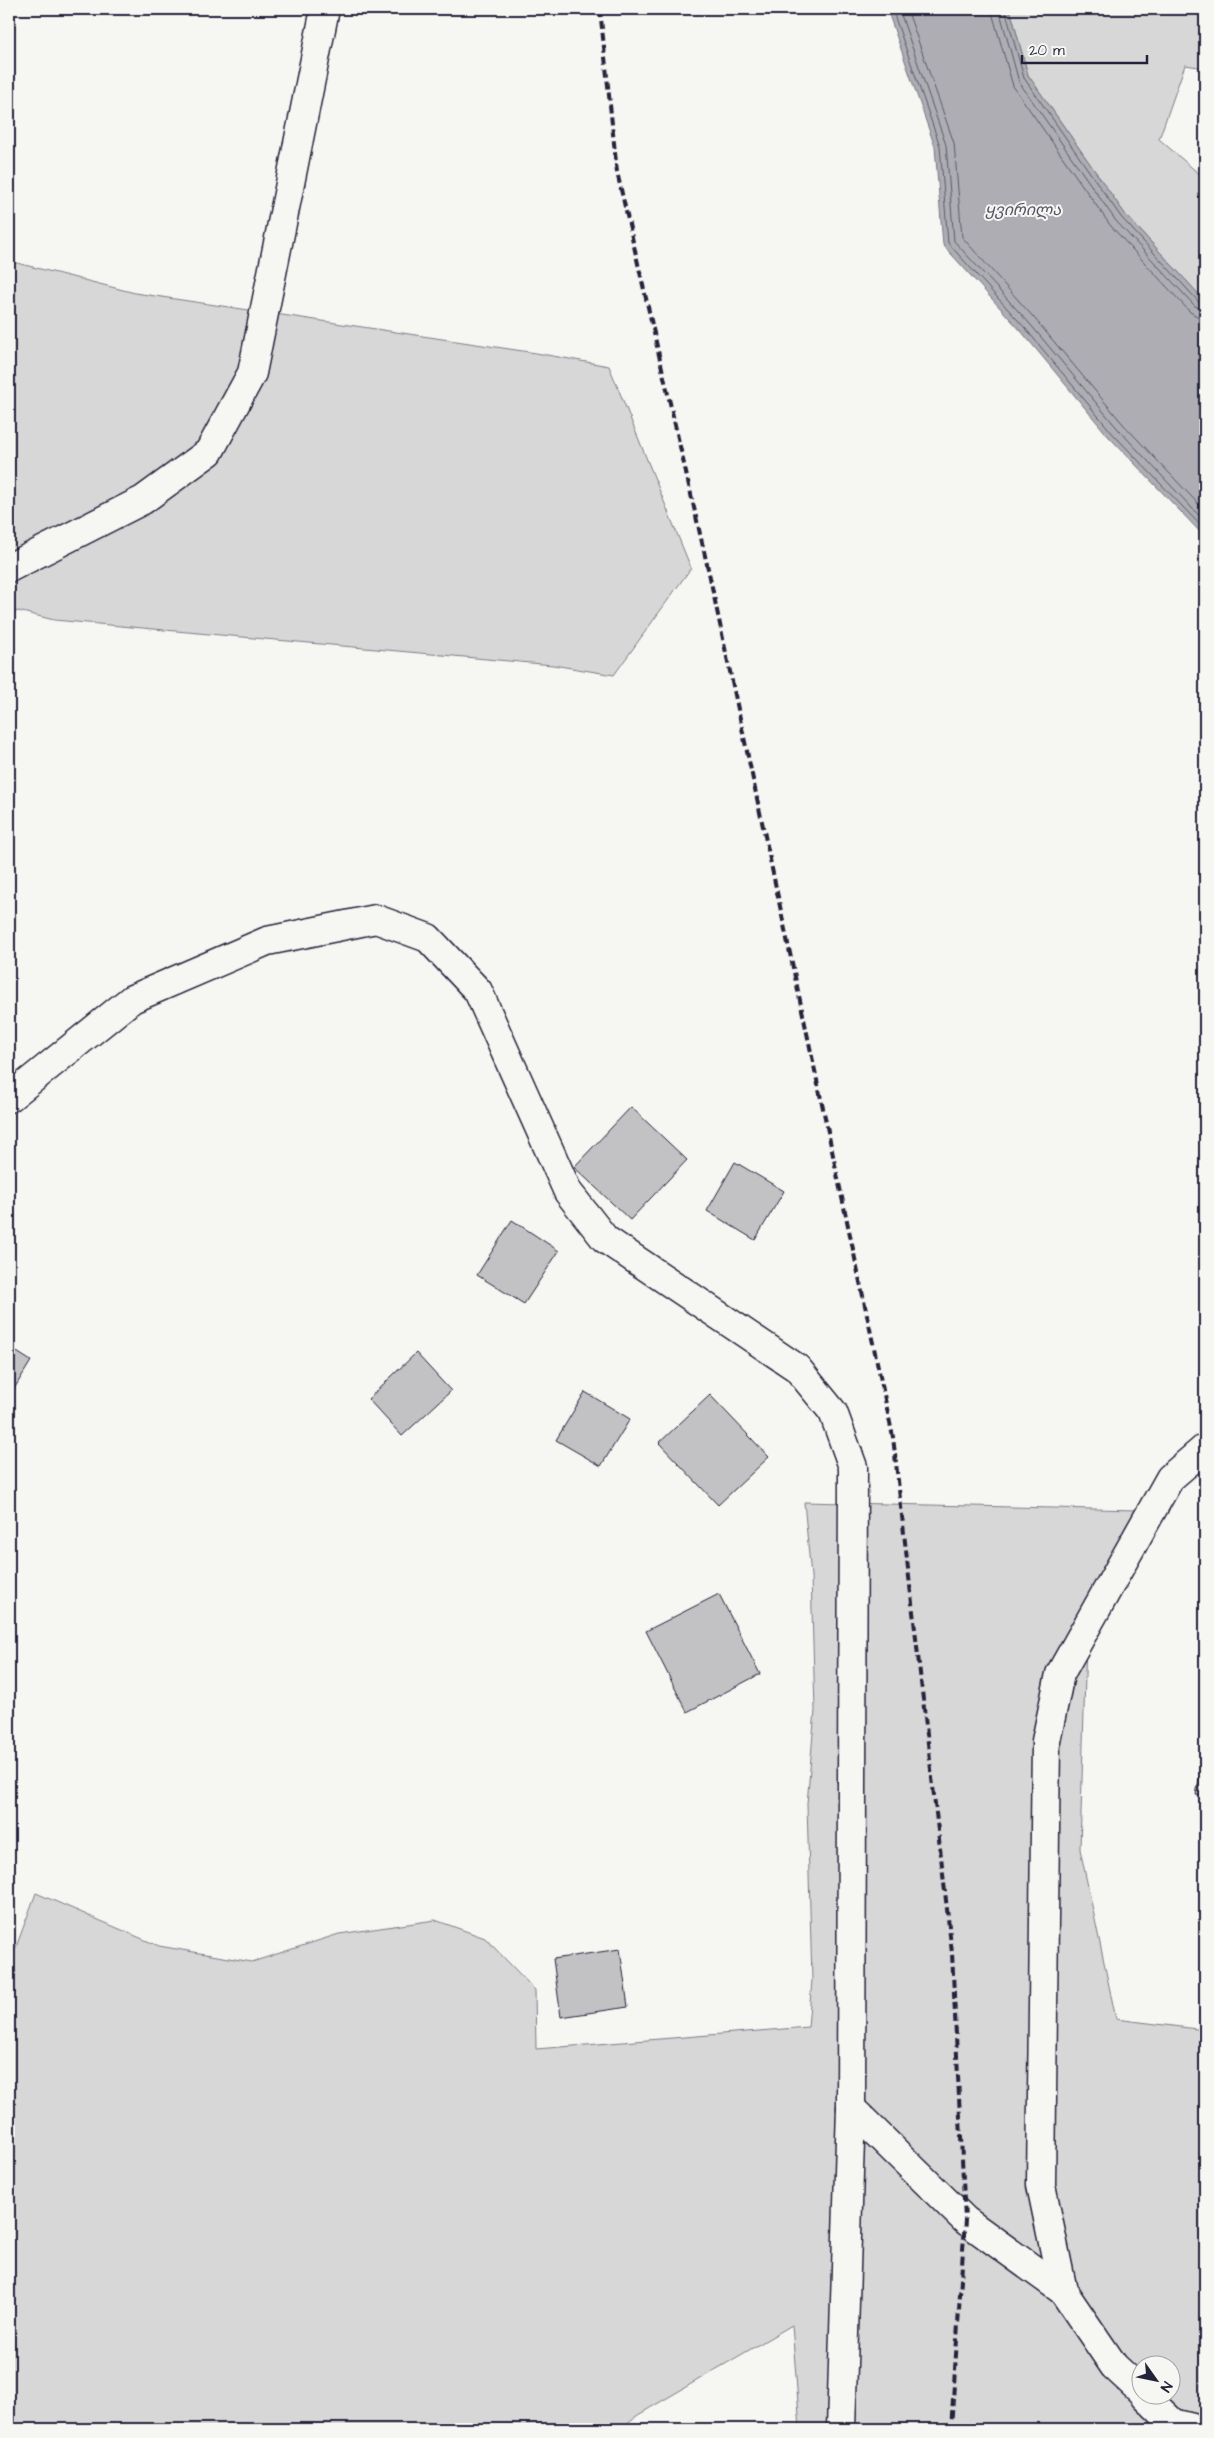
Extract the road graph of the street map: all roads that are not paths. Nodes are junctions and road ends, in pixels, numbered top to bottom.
1 (325, 9) edge
2 (9, 568) edge
3 (9, 1098) edge
4 (1205, 1448) edge
5 (851, 2108) junction
6 (1063, 2291) junction
7 (1132, 2383) edge
8 (1157, 2406) edge
9 (1182, 2427) edge
10 (842, 2429) edge

1 - 2 street
3 - 5 street
4 - 6 street
5 - 6 street
5 - 10 street
6 - 7 street
8 - 9 street

